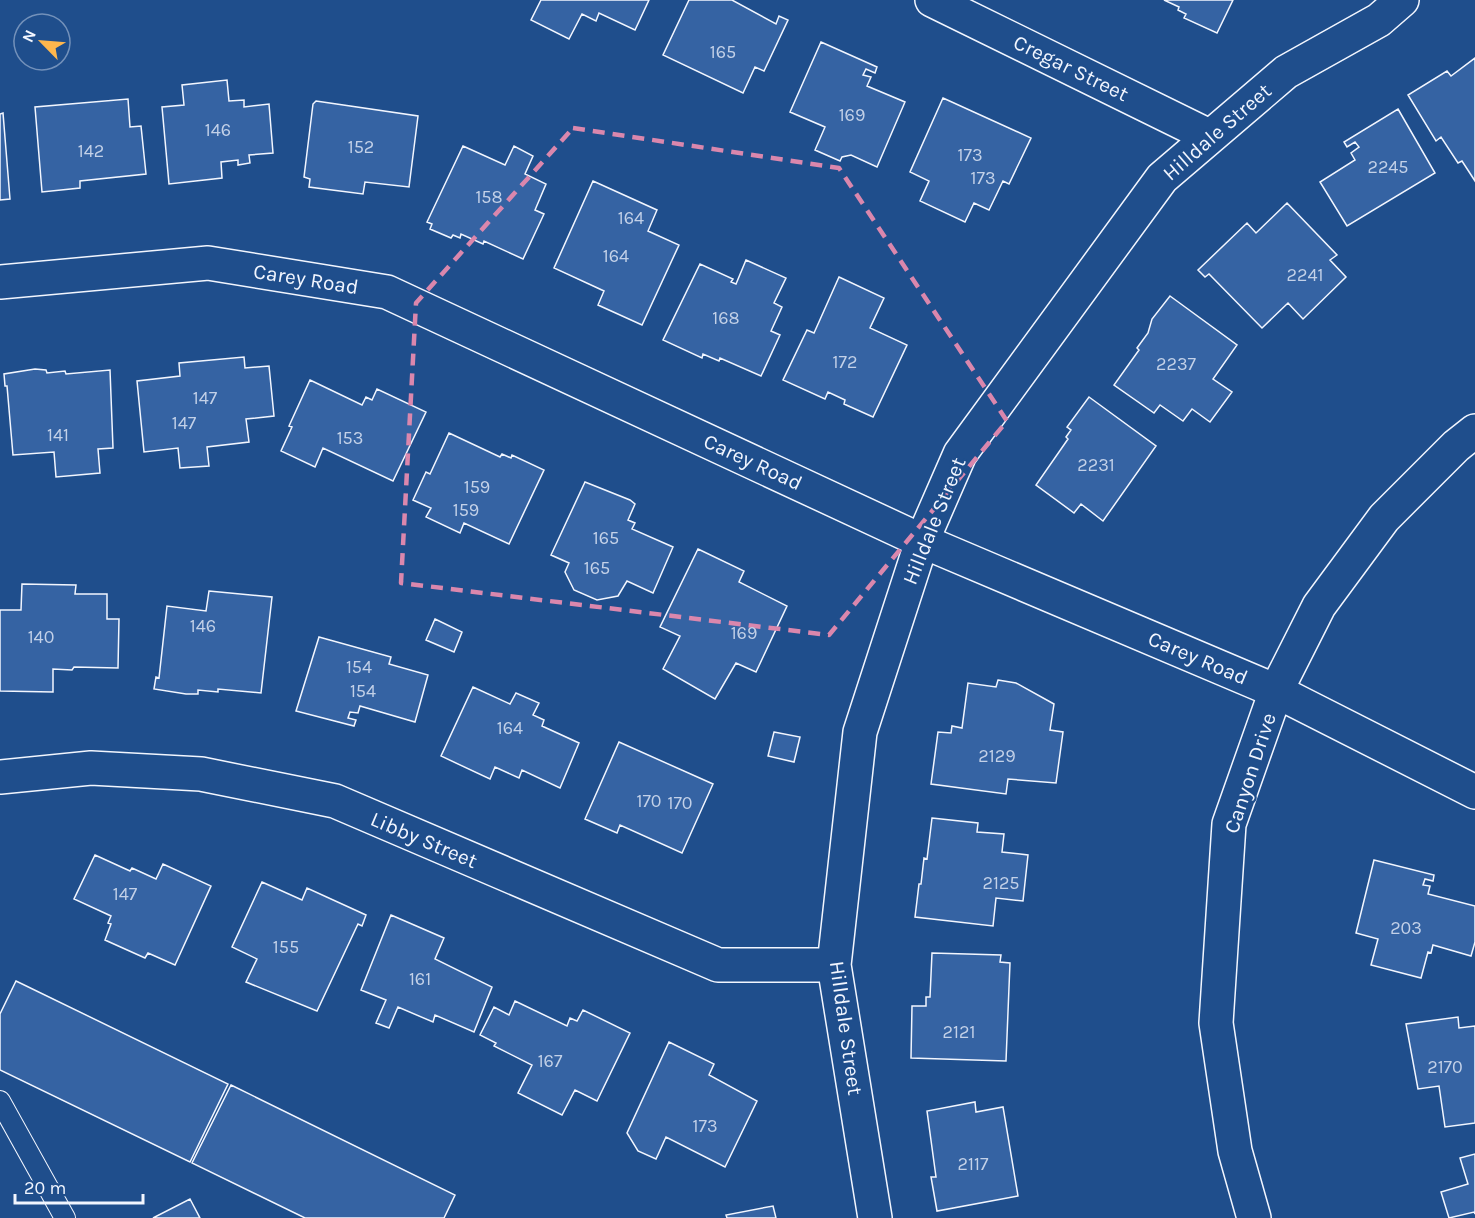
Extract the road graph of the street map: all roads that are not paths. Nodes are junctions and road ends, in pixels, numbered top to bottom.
1 (932, 0) edge
2 (1402, 0) edge
3 (1209, 136) junction
4 (0, 282) edge
5 (1475, 432) edge
6 (922, 541) junction
7 (1276, 691) junction
8 (0, 777) edge
9 (1475, 792) edge
10 (834, 965) junction
11 (0, 1101) edge
12 (65, 1218) edge
13 (875, 1218) edge
14 (1254, 1218) edge

1 - 3 street, Cregar Street
2 - 3 street, Hilldale Street
3 - 6 street, Hilldale Street
4 - 6 street, Carey Road
5 - 7 street, Canyon Drive
6 - 7 street, Carey Road
6 - 10 street, Hilldale Street
7 - 9 street, Carey Road
7 - 14 street, Canyon Drive
8 - 10 street, Libby Street
10 - 13 street, Hilldale Street
11 - 12 lane

